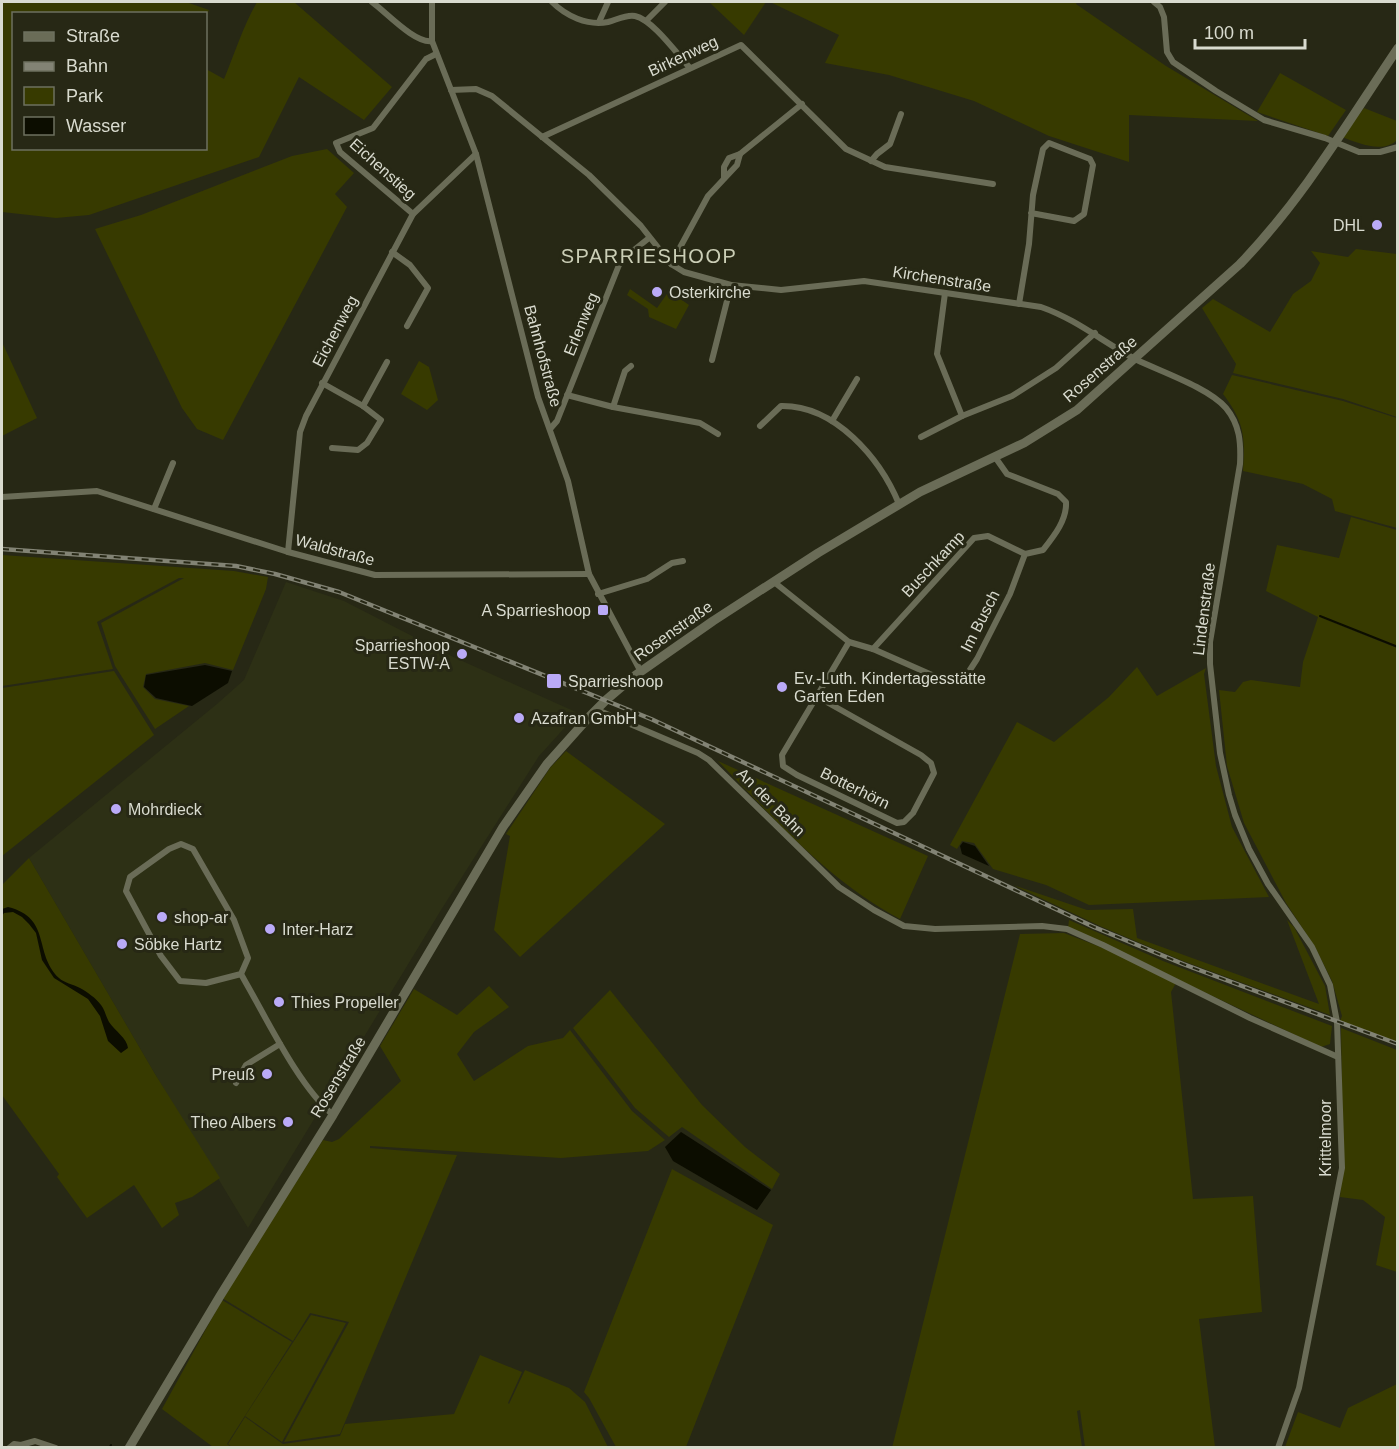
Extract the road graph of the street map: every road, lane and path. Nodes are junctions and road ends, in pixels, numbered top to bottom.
1 (372, 2) edge
2 (432, 2) edge
3 (552, 2) edge
4 (608, 2) edge
5 (664, 2) edge
6 (1154, 2) edge
7 (646, 21) junction
8 (598, 22) junction
9 (432, 40) junction
10 (1398, 48) edge
11 (436, 54) junction
12 (690, 68) junction
13 (451, 90) junction
14 (802, 104) junction
15 (901, 114) dead end
16 (542, 137) junction
17 (1334, 142) junction
18 (1398, 147) edge
19 (476, 154) junction
20 (872, 161) junction
21 (993, 184) dead end
22 (1031, 213) junction
23 (413, 214) junction
24 (649, 238) junction
25 (392, 252) junction
26 (671, 264) junction
27 (731, 285) junction
28 (945, 293) junction
29 (1019, 304) junction
30 (407, 326) dead end
31 (1095, 333) junction
32 (1135, 359) junction
33 (712, 360) dead end
34 (387, 362) dead end
35 (631, 366) dead end
36 (857, 379) dead end
37 (322, 383) junction
38 (567, 394) junction
39 (363, 406) junction
40 (613, 407) junction
41 (962, 417) junction
42 (832, 421) junction
43 (760, 426) dead end
44 (550, 429) junction
45 (718, 434) dead end
46 (921, 437) dead end
47 (332, 448) dead end
48 (995, 457) junction
49 (173, 463) dead end
50 (2, 497) edge
51 (899, 504) junction
52 (154, 509) junction
53 (288, 552) junction
54 (1025, 554) junction
55 (683, 561) dead end
56 (589, 574) junction
57 (774, 582) junction
58 (598, 594) junction
59 (849, 642) junction
60 (873, 649) junction
61 (640, 672) junction
62 (816, 696) junction
63 (597, 708) junction
64 (1284, 908) joint
65 (241, 974) junction
66 (280, 1044) junction
67 (1338, 1057) junction
68 (236, 1083) dead end
69 (333, 1115) junction
70 (22, 1446) edge
71 (130, 1447) edge
72 (9, 1448) edge
73 (56, 1448) edge
74 (1278, 1448) edge

1 - 9 street
2 - 9 street, Bahnhofstraße
3 - 8 street
4 - 8 street
5 - 7 street
6 - 17 street
7 - 8 street
7 - 12 street
9 - 11 street, Bahnhofstraße
10 - 17 main road, Rosenstraße
11 - 13 street, Bahnhofstraße
11 - 23 street, Eichenstieg
12 - 14 street, Birkenweg
12 - 16 street, Birkenweg
13 - 16 street, Kirchenstraße
13 - 19 street, Bahnhofstraße
14 - 20 street, Birkenweg
14 - 26 street
15 - 20 street
16 - 24 street, Kirchenstraße
17 - 18 street
17 - 32 main road, Rosenstraße
19 - 23 street, Eichenweg
19 - 44 street, Bahnhofstraße
20 - 21 street, Birkenweg
22 - 22 street
22 - 29 street
23 - 25 street, Eichenweg
24 - 26 street, Kirchenstraße
24 - 38 street, Erlenweg
25 - 30 street
25 - 37 street, Eichenweg
26 - 27 street, Kirchenstraße
27 - 28 street, Kirchenstraße
27 - 33 street
28 - 29 street, Kirchenstraße
28 - 41 street
29 - 31 street, Kirchenstraße
31 - 32 street, Kirchenstraße
31 - 41 street
32 - 48 main road, Rosenstraße
32 - 64 street, Lindenstraße
34 - 39 street
35 - 40 street
36 - 42 street
37 - 39 street
37 - 53 street, Eichenweg
38 - 40 street
38 - 44 street, Erlenweg
39 - 47 street
40 - 45 street
41 - 46 street
42 - 43 street
42 - 51 street
44 - 56 street, Bahnhofstraße
48 - 51 main road, Rosenstraße
48 - 54 street
49 - 52 street
50 - 52 street, Waldstraße
51 - 57 main road, Rosenstraße
52 - 53 street, Waldstraße
53 - 56 street, Waldstraße
54 - 60 street, Buschkamp
54 - 60 street, Im Busch
55 - 58 street
56 - 58 street, Bahnhofstraße
57 - 59 street, Im Busch
57 - 61 main road, Rosenstraße
58 - 61 street, Bahnhofstraße
59 - 60 street, Im Busch
59 - 62 street, Botterhörn
61 - 63 main road, Rosenstraße
62 - 62 street, Botterhörn
63 - 67 street, An der Bahn
63 - 69 main road, Rosenstraße
64 - 67 street, Krittelmoor
65 - 65 street
65 - 66 street
66 - 68 street
66 - 69 street
67 - 74 street, Krittelmoor
69 - 71 main road, Rosenstraße
70 - 72 street
70 - 73 street

